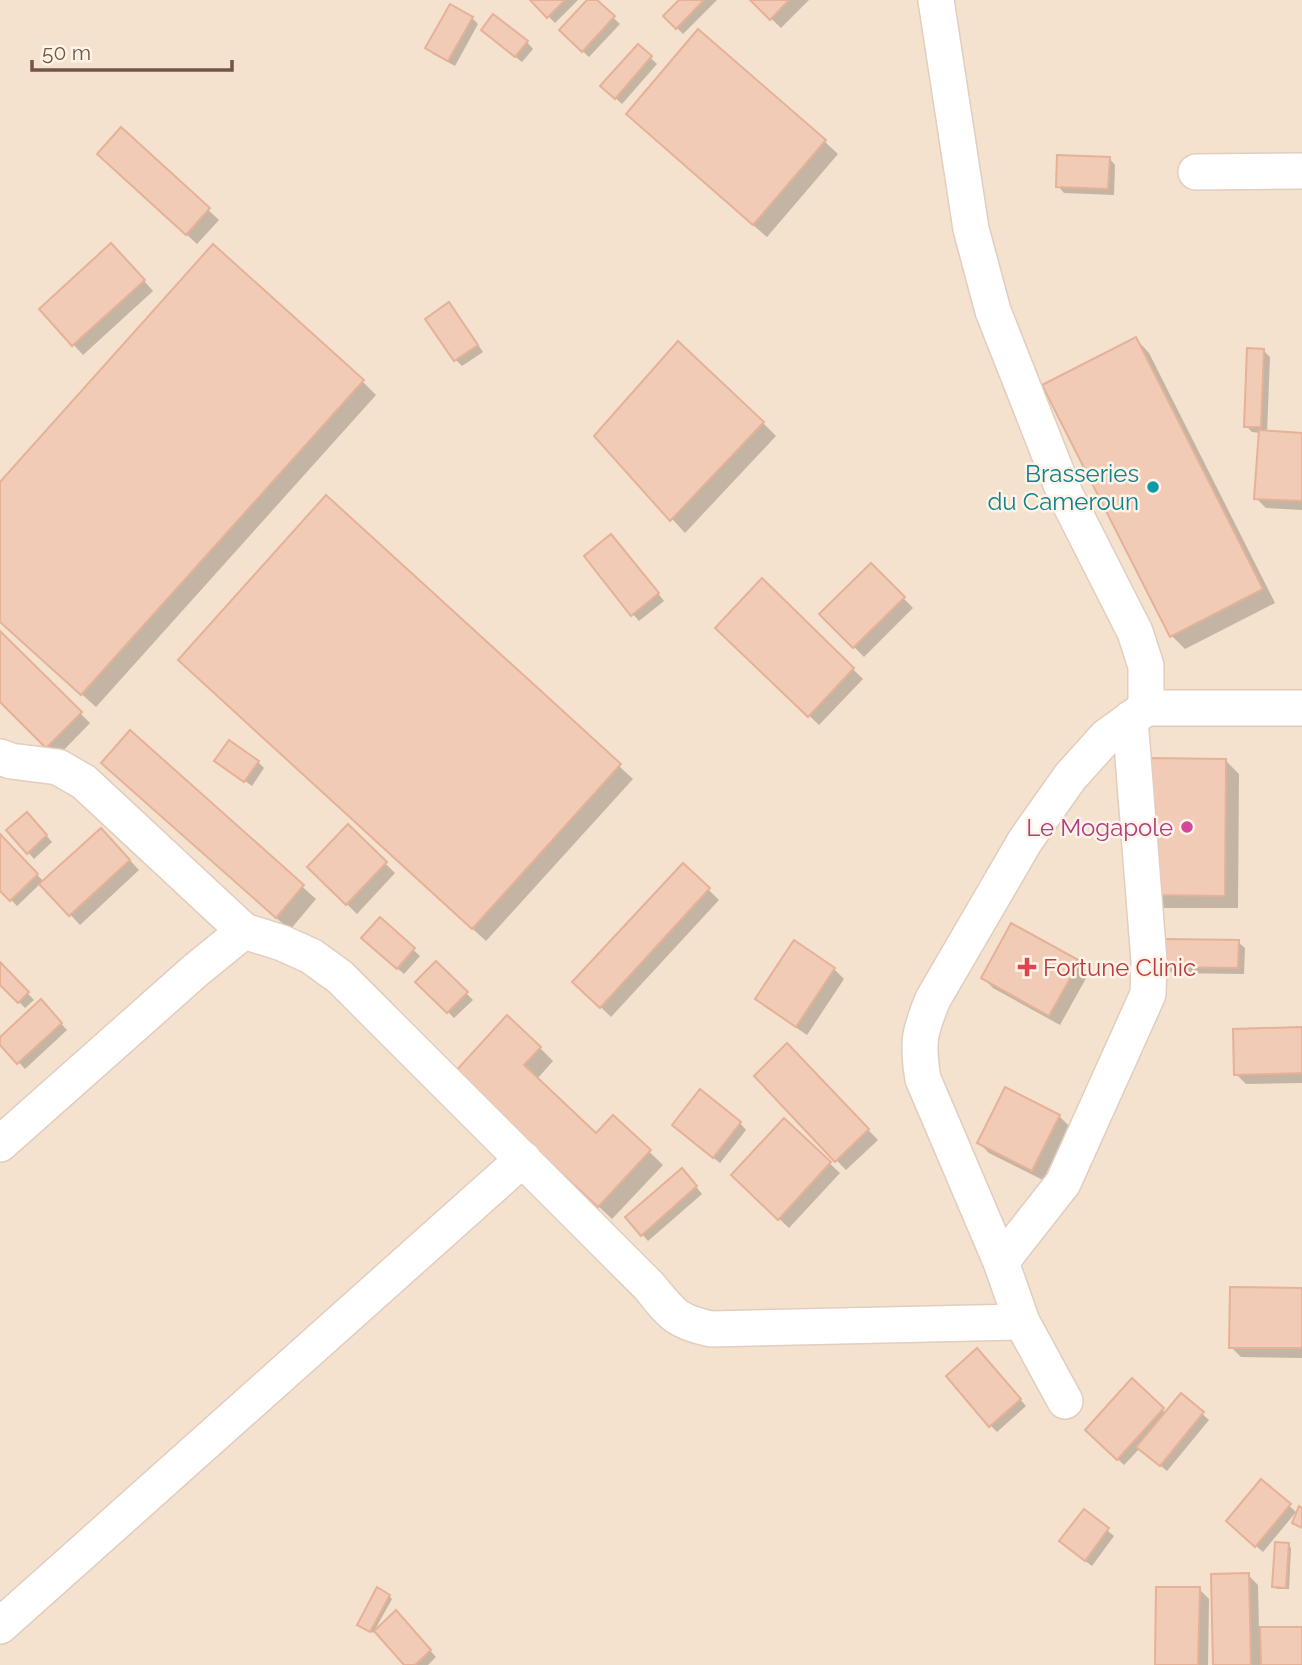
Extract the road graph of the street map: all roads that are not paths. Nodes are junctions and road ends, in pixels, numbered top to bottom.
1 (936, 0) edge
2 (1302, 171) edge
3 (1196, 172) dead end
4 (1302, 708) edge
5 (1138, 714) junction
6 (0, 757) edge
7 (244, 930) junction
8 (0, 1144) edge
9 (523, 1159) junction
10 (1001, 1262) junction
11 (1022, 1322) junction
12 (1065, 1401) dead end
13 (0, 1626) edge

1 - 5 street
2 - 3 street
4 - 5 street
5 - 10 street
5 - 10 street
6 - 7 street
7 - 8 street
7 - 9 street
9 - 11 street
9 - 13 street
10 - 11 street
11 - 12 street

